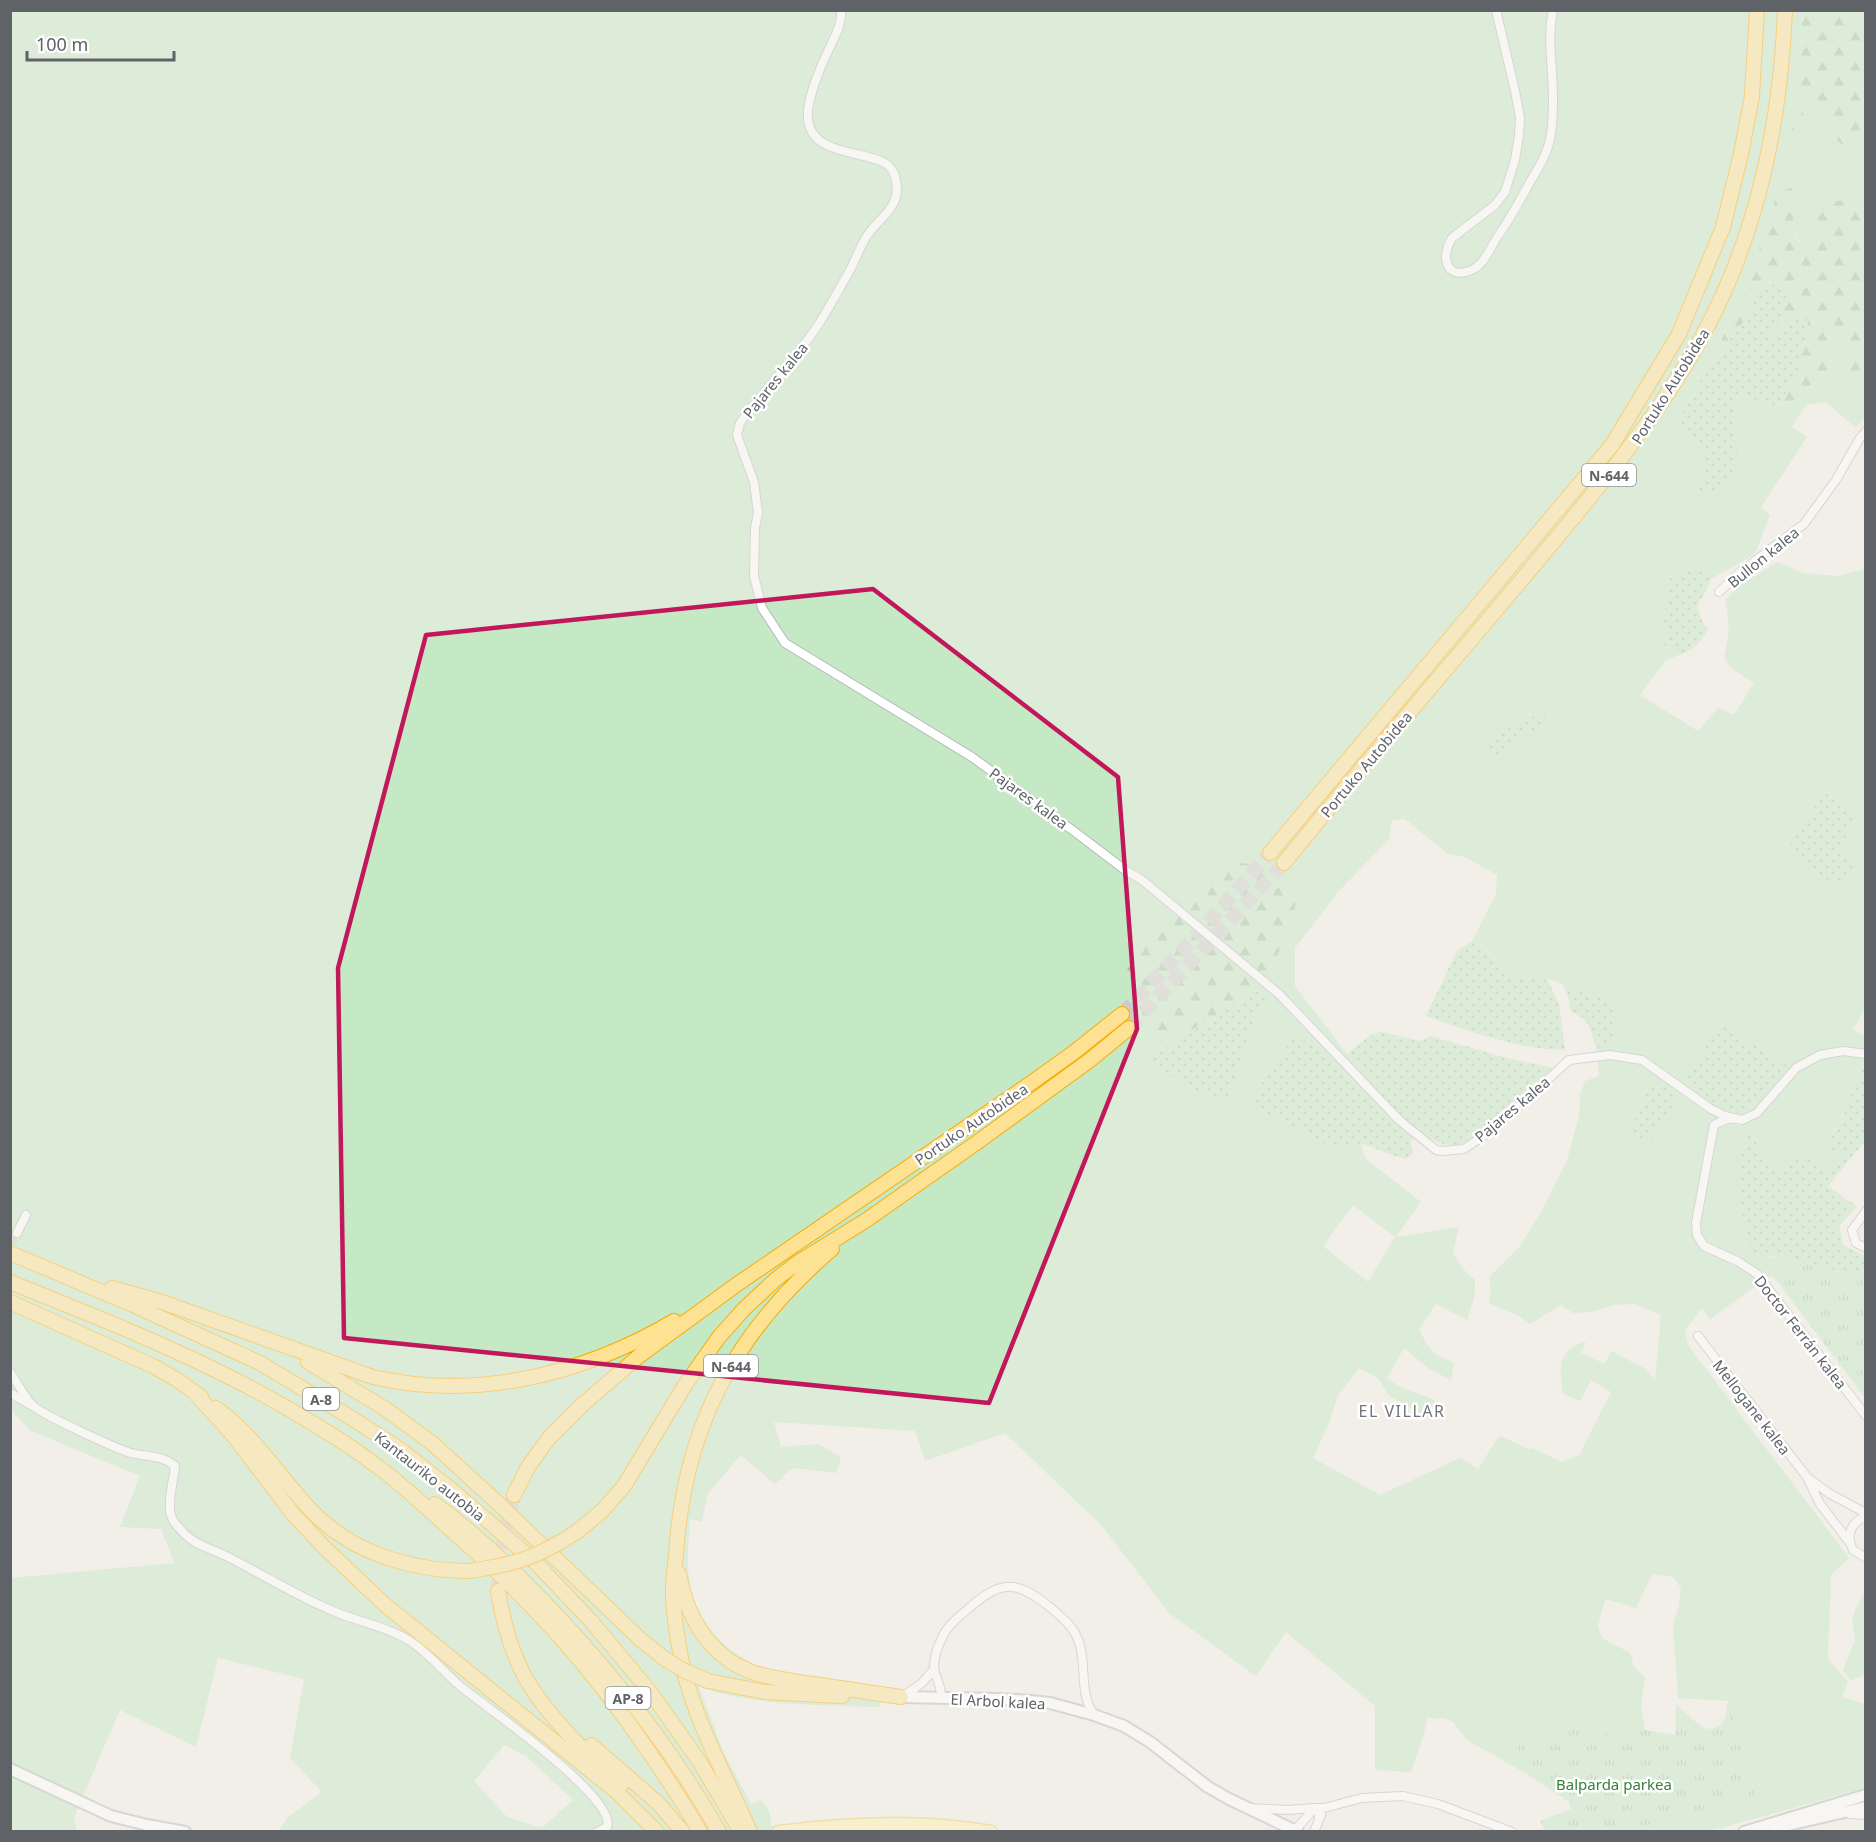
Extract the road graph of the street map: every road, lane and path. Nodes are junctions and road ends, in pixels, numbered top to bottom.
1 (841, 10) edge
2 (1496, 10) edge
3 (1553, 10) edge
4 (1757, 10) edge
5 (1785, 10) edge
6 (1866, 431) edge
7 (1719, 592) dead end
8 (1270, 853) tunnel mouth
9 (1284, 863) tunnel mouth
10 (1122, 1014) tunnel mouth
11 (1129, 1028) tunnel mouth
12 (1866, 1054) edge
13 (1712, 1109) junction
14 (1742, 1120) junction
15 (1714, 1125) junction
16 (1866, 1211) edge
17 (26, 1215) dead end
18 (865, 1221) junction
19 (16, 1233) tunnel mouth
20 (1866, 1248) edge
21 (10, 1253) edge
22 (57, 1272) junction
23 (10, 1282) edge
24 (736, 1285) junction
25 (10, 1302) edge
26 (1698, 1336) dead end
27 (275, 1344) junction
28 (10, 1372) edge
29 (194, 1392) junction
30 (10, 1393) edge
31 (32, 1406) junction
32 (1866, 1416) edge
33 (375, 1464) junction
34 (1807, 1477) junction
35 (514, 1495) tunnel mouth
36 (1866, 1515) edge
37 (1850, 1543) junction
38 (676, 1554) junction
39 (1862, 1557) edge
40 (1866, 1565) edge
41 (498, 1591) tunnel mouth
42 (934, 1669) junction
43 (902, 1697) junction
44 (941, 1698) junction
45 (552, 1714) junction
46 (1094, 1715) junction
47 (10, 1769) edge
48 (1866, 1795) edge
49 (1866, 1800) edge
50 (1821, 1807) junction
51 (1866, 1807) edge
52 (1246, 1808) junction
53 (1324, 1808) junction
54 (1315, 1809) junction
55 (1840, 1813) junction
56 (1866, 1815) edge
57 (1319, 1819) junction
58 (1297, 1830) edge
59 (185, 1832) edge
60 (597, 1832) edge
61 (657, 1832) edge
62 (667, 1832) edge
63 (683, 1832) edge
64 (699, 1832) edge
65 (719, 1832) edge
66 (741, 1832) edge
67 (750, 1832) edge
68 (779, 1832) edge
69 (991, 1832) edge
70 (1314, 1832) edge
71 (1512, 1832) edge
72 (1744, 1832) edge
73 (1754, 1832) edge

1 - 13 street, Pajares kalea
2 - 3 street
4 - 8 highway, Portuko Autobidea / N-644
5 - 9 highway, Portuko Autobidea / N-644
6 - 7 street, Bullon kalea
10 - 24 highway, Portuko Autobidea
11 - 18 highway, Portuko Autobidea / N-644
12 - 14 street
13 - 14 street, Pajares kalea
13 - 15 street, Doctor Ferrán kalea
14 - 15 street
15 - 32 street, Doctor Ferrán kalea
16 - 20 street
17 - 19 street
18 - 29 highway, bridge
18 - 38 highway, N-644
21 - 22 highway, Kantauriko autobia / A-8
22 - 27 highway
22 - 66 highway, Kantauriko autobia / A-8
23 - 33 highway, Kantauriko autobia / A-8
24 - 27 highway
24 - 35 highway
25 - 29 highway
26 - 34 street, Mellogane kalea
27 - 43 highway, bridge
28 - 31 street
29 - 61 highway
30 - 31 street
31 - 60 street
33 - 64 highway, Kantauriko autobia / A-8
33 - 65 highway, AP-8
34 - 36 street, Mellogane kalea
34 - 37 street, Mellogane kalea
36 - 37 street
37 - 39 street, Mellogane kalea
38 - 43 highway, N-644
38 - 67 highway, N-644
39 - 40 street
41 - 45 highway
42 - 43 street
42 - 44 street
42 - 46 street
43 - 44 street, El Arbol kalea
44 - 46 street, El Arbol kalea
45 - 62 highway
45 - 63 highway
46 - 52 street, El Arbol kalea
47 - 59 street
48 - 50 street
49 - 50 street
50 - 72 street
51 - 55 street
52 - 54 street, El Arbol kalea
52 - 58 street, El Arbol kalea
53 - 54 street, El Arbol kalea
53 - 57 street
53 - 71 street
54 - 57 street
54 - 58 street
55 - 56 street
55 - 73 street
57 - 70 street
68 - 69 main road

